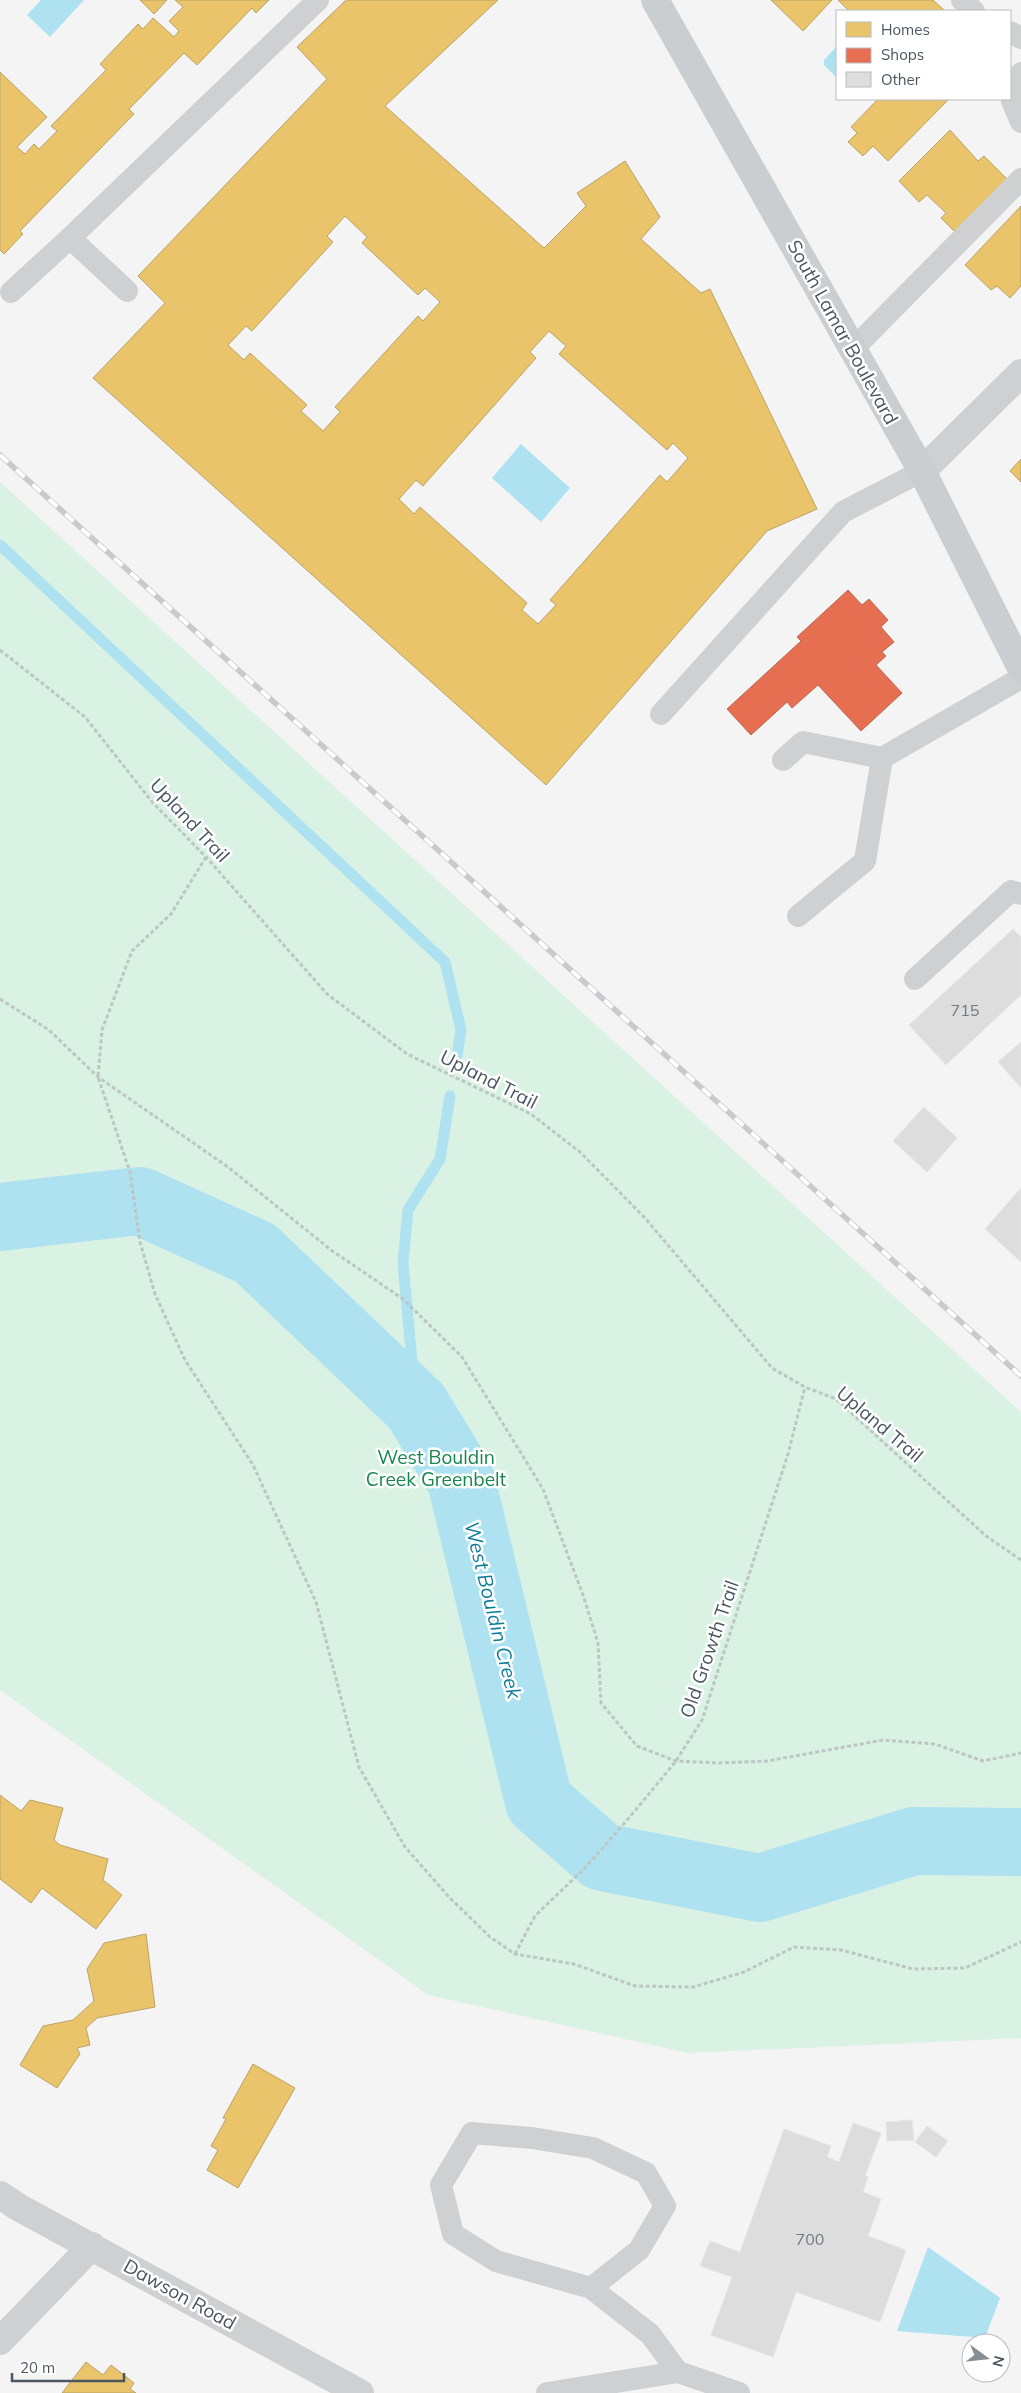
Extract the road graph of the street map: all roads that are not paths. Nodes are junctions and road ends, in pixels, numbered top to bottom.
1 (318, 0) edge
2 (656, 0) edge
3 (962, 0) edge
4 (973, 10) edge
5 (1021, 73) edge
6 (1021, 122) edge
7 (1021, 179) edge
8 (70, 238) junction
9 (127, 291) dead end
10 (11, 292) dead end
11 (853, 349) junction
12 (1021, 373) edge
13 (922, 471) junction
14 (1021, 668) edge
15 (1021, 678) edge
16 (661, 714) dead end
17 (882, 758) junction
18 (783, 760) dead end
19 (1021, 894) edge
20 (798, 916) dead end
21 (915, 979) dead end
22 (0, 2195) edge
23 (92, 2246) junction
24 (590, 2288) junction
25 (0, 2341) edge
26 (678, 2372) junction
27 (360, 2393) edge
28 (547, 2393) edge
29 (739, 2393) edge

1 - 8 lane
2 - 11 main road, South Lamar Boulevard
3 - 4 lane
5 - 6 lane
7 - 11 lane
8 - 9 lane
8 - 10 lane
11 - 13 main road, South Lamar Boulevard
12 - 13 street
13 - 14 main road, South Lamar Boulevard
13 - 16 lane
15 - 17 lane
17 - 18 lane
17 - 20 lane
19 - 21 lane
22 - 23 street, Dawson Road
23 - 25 street
23 - 27 street, Dawson Road
24 - 24 lane
24 - 26 lane
26 - 28 lane
26 - 29 lane

